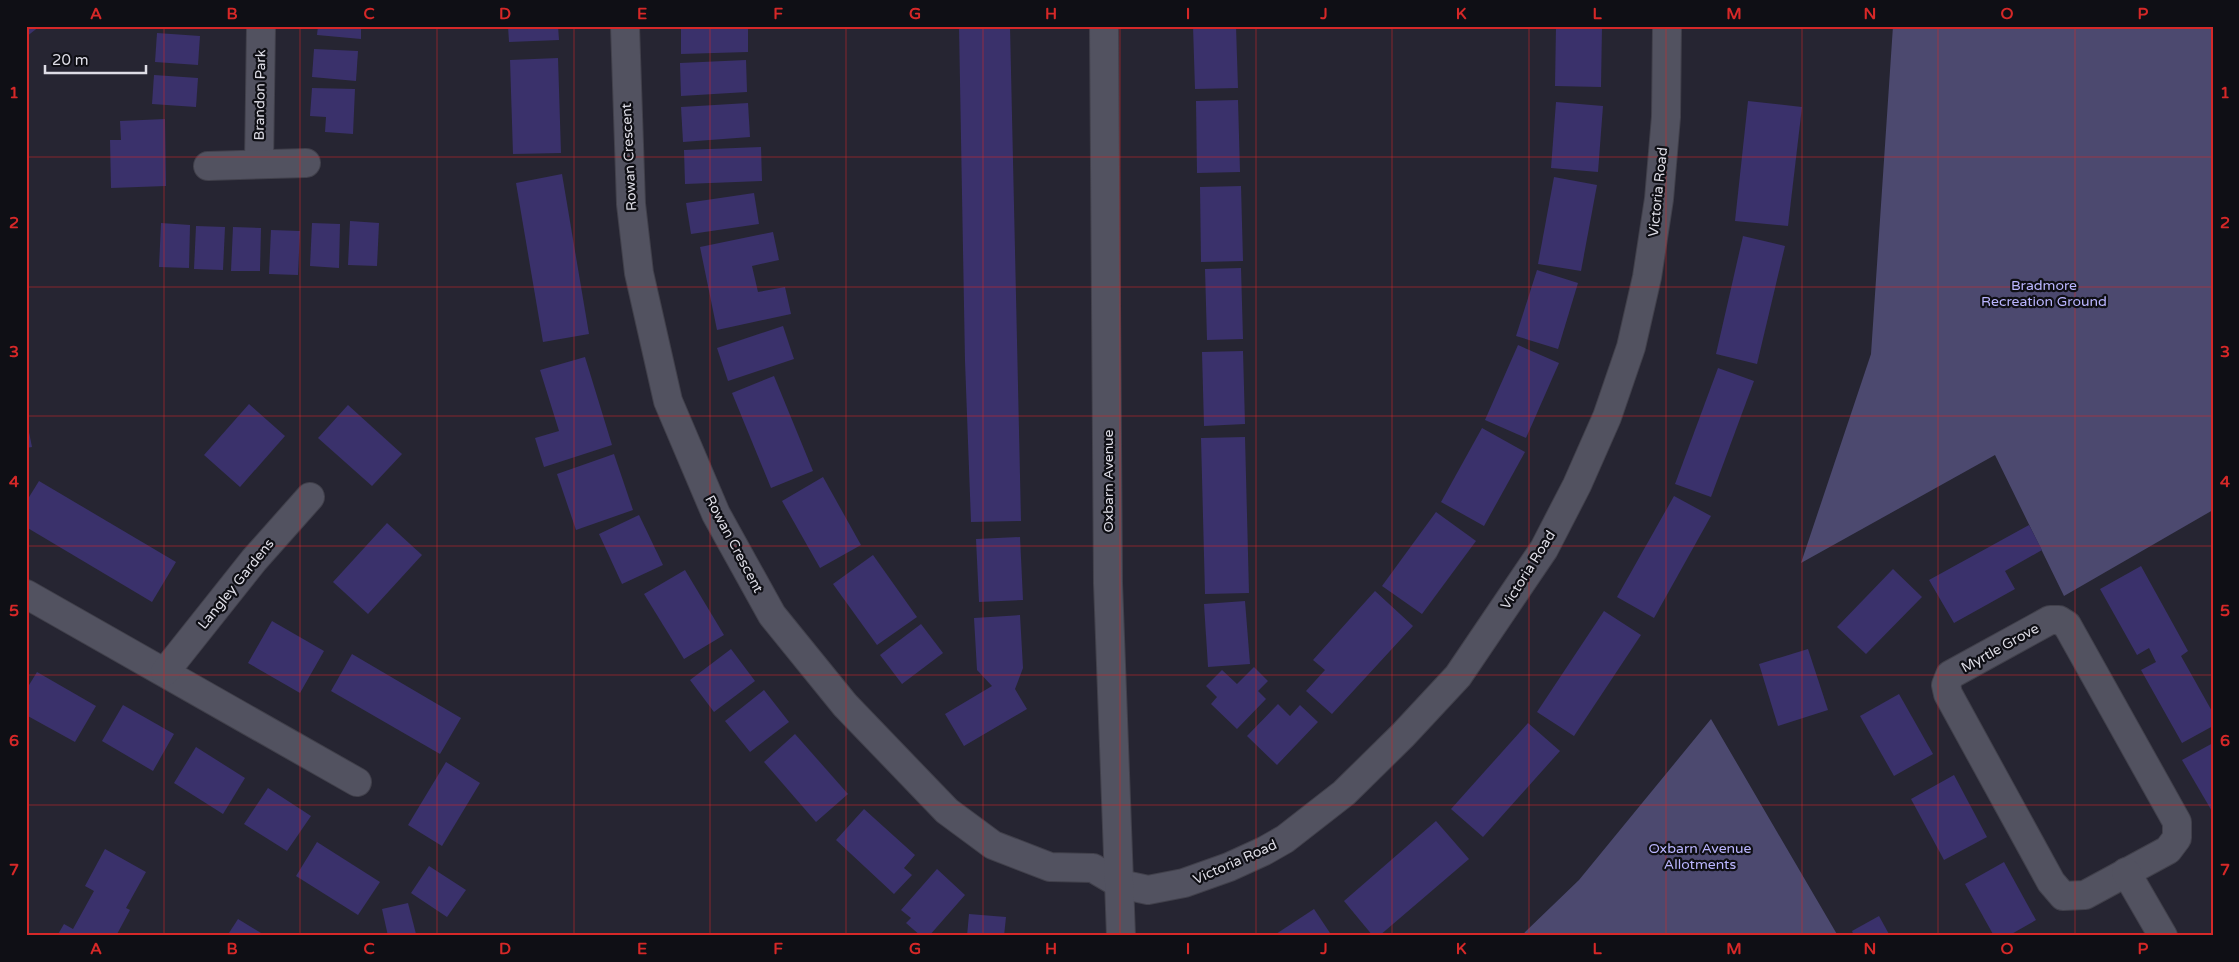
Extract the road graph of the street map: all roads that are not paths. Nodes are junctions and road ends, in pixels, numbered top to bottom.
1 (261, 26) edge
2 (624, 26) edge
3 (1104, 26) edge
4 (1667, 26) edge
5 (306, 163) dead end
6 (259, 164) junction
7 (208, 166) dead end
8 (310, 497) dead end
9 (26, 594) edge
10 (165, 672) junction
11 (357, 782) dead end
12 (2126, 872) junction
13 (1120, 884) junction
14 (1121, 936) edge
15 (2163, 936) edge

1 - 6 street, Brandon Park
2 - 13 street, Rowan Crescent
3 - 13 street, Oxbarn Avenue
4 - 13 street, Victoria Road
5 - 6 street
6 - 7 street
8 - 10 street, Langley Gardens
9 - 10 street
10 - 11 street
12 - 12 street, Myrtle Grove
12 - 15 street
13 - 14 street, Oxbarn Avenue

